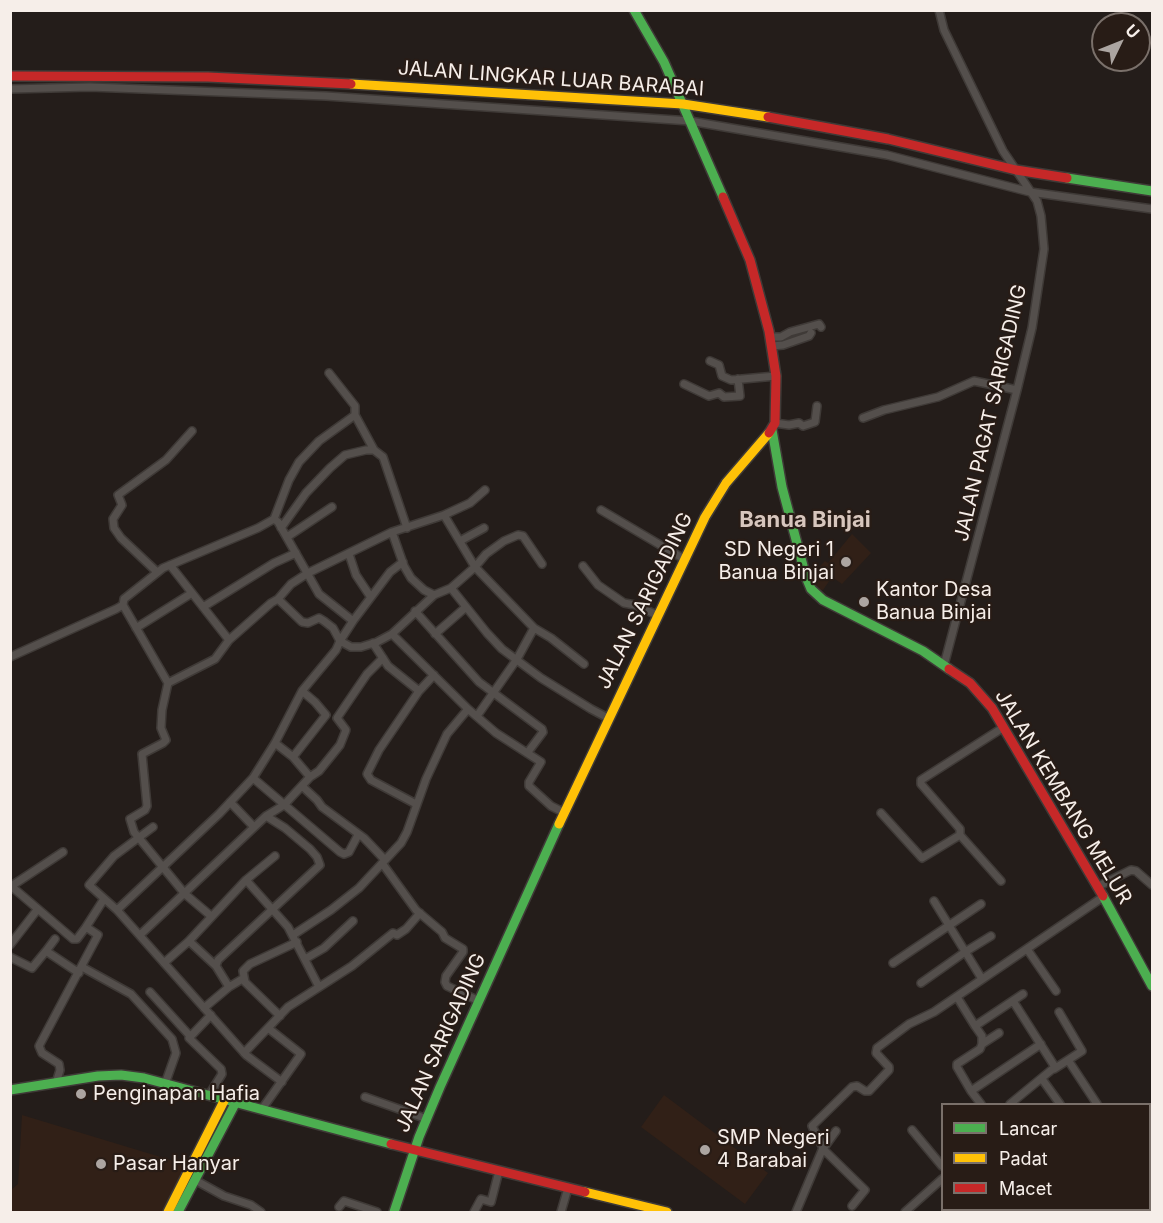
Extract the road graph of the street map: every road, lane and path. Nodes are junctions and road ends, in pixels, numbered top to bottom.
1 (634, 10) edge
2 (939, 10) edge
3 (10, 76) edge
4 (10, 89) edge
5 (683, 104) junction
6 (690, 121) junction
7 (1016, 170) junction
8 (1152, 191) edge
9 (1030, 192) junction
10 (1152, 208) edge
11 (821, 327) dead end
12 (811, 333) dead end
13 (771, 341) junction
14 (710, 361) dead end
15 (329, 373) dead end
16 (776, 376) junction
17 (738, 379) junction
18 (684, 384) dead end
19 (1017, 390) junction
20 (817, 406) dead end
21 (355, 415) junction
22 (862, 418) dead end
23 (773, 427) junction
24 (192, 431) dead end
25 (374, 450) junction
26 (485, 490) dead end
27 (332, 507) dead end
28 (601, 510) dead end
29 (444, 515) junction
30 (274, 519) junction
31 (281, 528) junction
32 (407, 528) junction
33 (484, 528) dead end
34 (392, 532) junction
35 (286, 537) junction
36 (460, 541) junction
37 (296, 553) junction
38 (349, 554) junction
39 (684, 560) junction
40 (403, 562) junction
41 (542, 564) dead end
42 (170, 565) junction
43 (583, 566) dead end
44 (475, 567) junction
45 (157, 572) junction
46 (308, 573) junction
47 (451, 588) junction
48 (192, 593) junction
49 (434, 595) junction
50 (370, 596) junction
51 (278, 600) junction
52 (123, 605) junction
53 (203, 607) junction
54 (466, 608) junction
55 (415, 611) junction
56 (657, 615) junction
57 (353, 621) junction
58 (136, 628) junction
59 (534, 628) junction
60 (392, 634) junction
61 (435, 634) junction
62 (229, 640) junction
63 (340, 641) junction
64 (373, 644) junction
65 (10, 657) edge
66 (383, 658) junction
67 (518, 659) junction
68 (584, 664) dead end
69 (945, 665) junction
70 (434, 675) junction
71 (168, 683) junction
72 (302, 691) junction
73 (419, 691) junction
74 (494, 693) junction
75 (468, 709) junction
76 (477, 716) junction
77 (608, 718) junction
78 (1004, 727) junction
79 (275, 743) junction
80 (528, 753) junction
81 (293, 757) junction
82 (310, 777) junction
83 (253, 778) junction
84 (302, 786) junction
85 (230, 802) junction
86 (416, 804) junction
87 (284, 805) junction
88 (563, 813) junction
89 (881, 813) dead end
90 (266, 816) junction
91 (153, 827) dead end
92 (254, 827) junction
93 (136, 835) junction
94 (358, 835) junction
95 (960, 835) junction
96 (63, 852) dead end
97 (275, 856) dead end
98 (383, 861) junction
99 (162, 868) junction
100 (246, 880) junction
101 (1001, 881) dead end
102 (1152, 885) edge
103 (11, 887) edge
104 (1097, 887) junction
105 (185, 894) junction
106 (1103, 897) junction
107 (104, 899) junction
108 (934, 901) dead end
109 (981, 904) dead end
110 (272, 908) junction
111 (37, 910) junction
112 (117, 910) junction
113 (420, 913) junction
114 (211, 916) junction
115 (354, 921) dead end
116 (949, 926) junction
117 (86, 927) junction
118 (140, 935) junction
119 (293, 935) junction
120 (991, 936) dead end
121 (55, 939) dead end
122 (189, 941) junction
123 (297, 942) junction
124 (10, 945) edge
125 (1026, 950) junction
126 (46, 951) junction
127 (965, 952) junction
128 (10, 957) edge
129 (305, 959) junction
130 (164, 963) junction
131 (893, 963) dead end
132 (216, 966) junction
133 (81, 970) junction
134 (244, 978) junction
135 (982, 979) junction
136 (921, 983) dead end
137 (1152, 986) edge
138 (229, 987) junction
139 (318, 987) junction
140 (1056, 991) dead end
141 (150, 992) dead end
142 (1023, 994) dead end
143 (957, 997) junction
144 (479, 1001) junction
145 (1012, 1001) junction
146 (204, 1008) junction
147 (1059, 1012) dead end
148 (211, 1015) junction
149 (280, 1016) junction
150 (975, 1026) junction
151 (268, 1028) junction
152 (999, 1033) dead end
153 (190, 1036) junction
154 (982, 1044) junction
155 (1041, 1044) junction
156 (244, 1053) junction
157 (1068, 1060) junction
158 (1054, 1070) junction
159 (1042, 1079) junction
160 (282, 1082) junction
161 (56, 1083) junction
162 (165, 1084) junction
163 (10, 1090) edge
164 (971, 1091) junction
165 (209, 1095) junction
166 (365, 1097) dead end
167 (225, 1099) junction
168 (236, 1102) junction
169 (980, 1103) edge
170 (1011, 1103) edge
171 (1059, 1103) edge
172 (1096, 1103) edge
173 (262, 1108) junction
174 (427, 1119) junction
175 (912, 1130) dead end
176 (836, 1131) dead end
177 (823, 1149) junction
178 (414, 1150) junction
179 (197, 1165) junction
180 (941, 1165) edge
181 (499, 1171) junction
182 (195, 1180) junction
183 (941, 1180) edge
184 (568, 1188) junction
185 (852, 1206) dead end
186 (339, 1207) dead end
187 (639, 1209) edge
188 (168, 1212) edge
189 (178, 1212) edge
190 (261, 1212) edge
191 (377, 1212) edge
192 (394, 1212) edge
193 (474, 1212) edge
194 (561, 1212) edge
195 (667, 1212) edge
196 (796, 1212) edge
197 (905, 1212) edge

1 - 5 main road
2 - 7 street, JALAN PAGAT SARIGADING
3 - 5 main road, JALAN LINGKAR LUAR BARABAI
4 - 6 street
5 - 6 main road
5 - 7 main road, JALAN LINGKAR LUAR BARABAI
6 - 9 street
6 - 13 main road
7 - 8 main road, JALAN LINGKAR LUAR BARABAI
7 - 9 street, JALAN PAGAT SARIGADING
9 - 10 street
9 - 19 street, JALAN PAGAT SARIGADING
11 - 13 street
12 - 13 street
13 - 16 main road
14 - 17 street
15 - 21 street
16 - 17 street
16 - 23 main road
17 - 18 street
19 - 22 street
19 - 69 street, JALAN PAGAT SARIGADING
20 - 23 street
21 - 25 street
21 - 30 street
23 - 39 main road, JALAN SARIGADING
23 - 69 main road, JALAN KEMBANG MELUR
24 - 45 street
25 - 31 street
25 - 32 street
26 - 29 street
27 - 35 street
28 - 39 street
29 - 32 street
29 - 36 street
30 - 31 street
30 - 42 street
31 - 35 street
32 - 34 street
33 - 36 street
34 - 38 street
34 - 40 street
35 - 37 street
36 - 44 street
37 - 46 street
37 - 53 street
38 - 46 street
38 - 50 street
39 - 56 main road, JALAN SARIGADING
40 - 49 street
40 - 50 street
41 - 44 street
42 - 45 street
42 - 48 street
43 - 56 street
44 - 47 street
44 - 59 street
45 - 52 street
46 - 51 street
46 - 57 street
47 - 49 street
47 - 54 street
48 - 53 street
48 - 58 street
49 - 55 street
50 - 57 street
51 - 62 street
51 - 63 street
52 - 58 street
52 - 65 street
53 - 62 street
54 - 61 street
54 - 67 street
55 - 60 street
55 - 61 street
56 - 77 main road, JALAN SARIGADING
57 - 63 street
58 - 71 street
59 - 67 street
59 - 68 street
60 - 64 street
60 - 70 street
61 - 74 street
62 - 71 street
63 - 64 street
63 - 72 street
64 - 66 street
66 - 73 street
66 - 82 street
67 - 74 street
67 - 77 street
69 - 78 main road, JALAN KEMBANG MELUR
70 - 73 street
70 - 75 street
71 - 93 street
72 - 79 street
72 - 81 street
73 - 86 street
74 - 76 street
74 - 80 street
75 - 76 street
75 - 86 street
76 - 80 street
77 - 88 main road, JALAN SARIGADING
78 - 95 street
78 - 104 main road, JALAN KEMBANG MELUR
79 - 81 street
79 - 83 street
80 - 88 street
81 - 82 street
82 - 84 street
83 - 85 street
83 - 87 street
84 - 87 street
84 - 94 street
85 - 92 street
85 - 99 street
86 - 98 street
87 - 90 street
87 - 94 street
88 - 144 main road, JALAN SARIGADING
89 - 95 street
90 - 92 street
90 - 110 street
91 - 93 street
92 - 105 street
93 - 99 street
93 - 107 street
94 - 98 street
95 - 101 street
96 - 103 street
97 - 100 street
98 - 113 street
98 - 119 street
99 - 105 street
99 - 112 street
100 - 110 street
100 - 114 street
102 - 104 street
103 - 111 street
104 - 106 main road, JALAN KEMBANG MELUR
105 - 114 street
105 - 118 street
106 - 125 street
106 - 137 main road, JALAN KEMBANG MELUR
107 - 112 street
107 - 117 street
108 - 116 street
109 - 116 street
110 - 119 street
110 - 132 street
111 - 117 street
111 - 124 street
112 - 118 street
113 - 139 street
113 - 144 street
114 - 122 street
115 - 129 street
116 - 127 street
116 - 131 street
117 - 133 street
118 - 130 street
119 - 123 street
120 - 127 street
121 - 126 street
122 - 130 street
122 - 132 street
123 - 129 street
123 - 134 street
125 - 135 street
125 - 140 street
126 - 128 street
126 - 133 street
127 - 135 street
127 - 136 street
129 - 139 street
130 - 146 street
132 - 138 street
133 - 161 street
133 - 162 street
134 - 138 street
134 - 149 street
135 - 143 street
138 - 146 street
139 - 149 street
141 - 153 street
142 - 145 street
143 - 150 street
143 - 177 street
144 - 174 main road, JALAN SARIGADING
145 - 150 street
145 - 155 street
146 - 148 street
147 - 157 street
148 - 153 street
148 - 156 street
149 - 151 street
150 - 154 street
151 - 156 street
151 - 160 street
152 - 154 street
153 - 165 street
154 - 164 street
155 - 158 street
155 - 164 street
156 - 160 street
157 - 158 street
157 - 172 street
158 - 159 street
159 - 170 street
159 - 171 street
160 - 173 street
161 - 162 main road
161 - 163 main road
162 - 165 main road
164 - 169 street
165 - 167 main road
166 - 174 street
167 - 168 main road
167 - 179 main road
168 - 173 main road
168 - 179 main road
173 - 178 main road
174 - 178 main road, JALAN SARIGADING
175 - 180 street
176 - 177 street
177 - 185 street
177 - 196 street
178 - 181 main road
178 - 192 main road, JALAN SARIGADING
179 - 182 main road
179 - 188 main road
181 - 184 main road
181 - 193 street
182 - 189 main road
182 - 190 street
183 - 197 street
184 - 187 main road
184 - 194 street
186 - 191 street
187 - 195 main road

